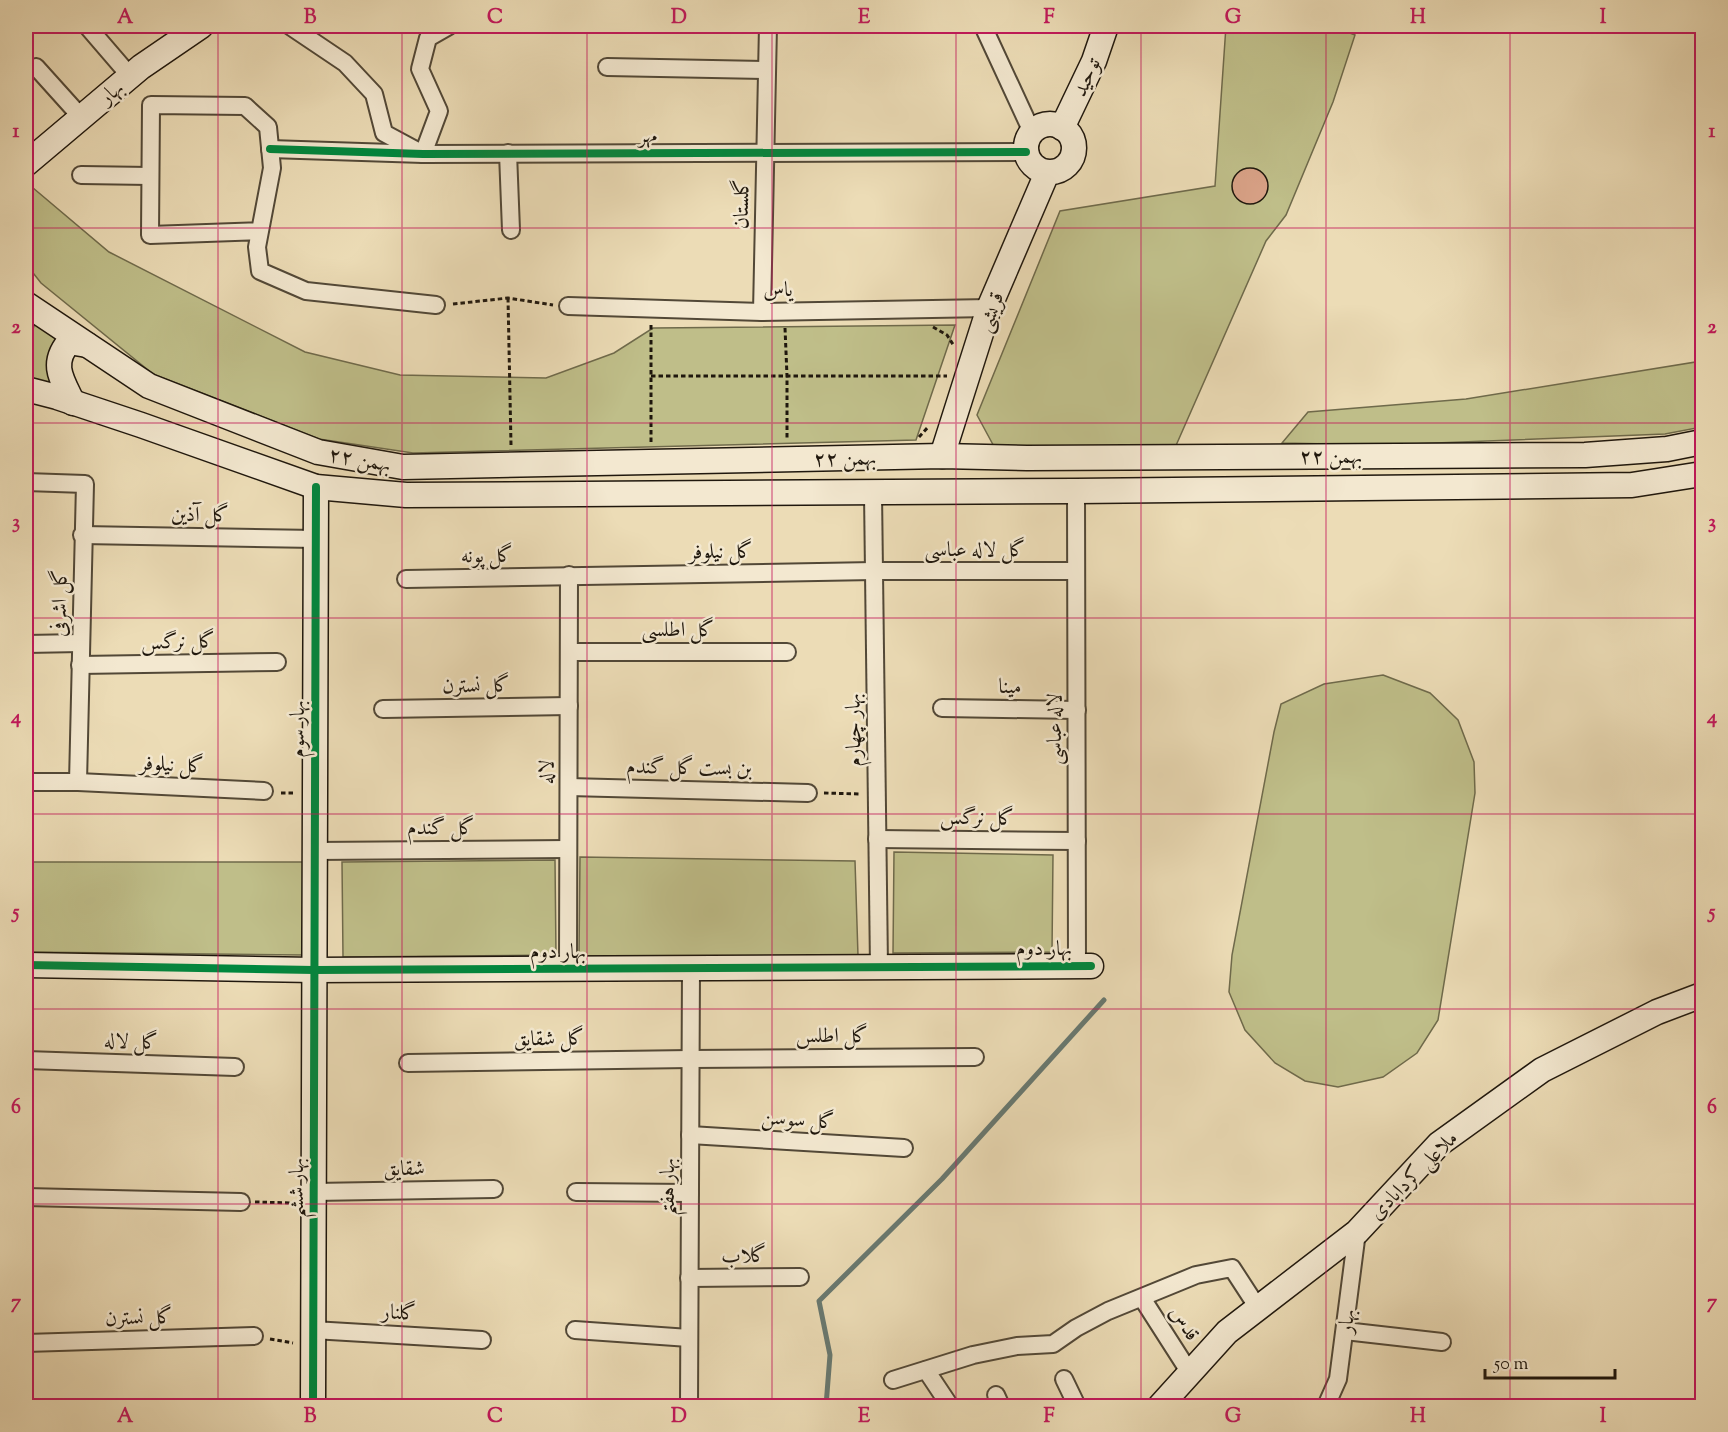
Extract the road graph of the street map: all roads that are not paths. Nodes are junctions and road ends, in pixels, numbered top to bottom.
1 (87, 26) edge
2 (290, 26) edge
3 (448, 26) edge
4 (768, 26) edge
5 (983, 26) edge
6 (1106, 26) edge
7 (189, 29) edge
8 (36, 67) dead end
9 (607, 67) dead end
10 (767, 70) junction
11 (130, 76) junction
12 (81, 117) junction
13 (1062, 128) junction
14 (1029, 142) junction
15 (270, 149) junction
16 (508, 153) junction
17 (765, 153) junction
18 (423, 154) junction
19 (28, 156) edge
20 (1047, 173) junction
21 (81, 175) dead end
22 (150, 176) junction
23 (511, 230) dead end
24 (260, 231) junction
25 (26, 304) edge
26 (436, 305) road end
27 (568, 306) road end
28 (989, 308) junction
29 (762, 312) junction
30 (87, 345) junction
31 (26, 389) edge
32 (73, 403) junction
33 (1702, 442) edge
34 (1649, 450) junction
35 (942, 456) junction
36 (1702, 474) edge
37 (26, 482) edge
38 (1650, 482) junction
39 (316, 487) junction
40 (1076, 491) junction
41 (873, 493) junction
42 (82, 535) junction
43 (316, 539) junction
44 (1076, 571) junction
45 (874, 572) junction
46 (569, 575) junction
47 (406, 579) dead end
48 (81, 643) junction
49 (26, 644) edge
50 (569, 652) junction
51 (787, 652) dead end
52 (276, 662) dead end
53 (80, 665) junction
54 (569, 706) junction
55 (942, 708) dead end
56 (384, 709) dead end
57 (1077, 710) junction
58 (26, 782) edge
59 (78, 782) junction
60 (569, 787) junction
61 (264, 791) road end
62 (808, 793) road end
63 (877, 839) junction
64 (1077, 841) junction
65 (568, 849) junction
66 (315, 851) junction
67 (26, 965) edge
68 (1084, 966) joint
69 (879, 967) junction
70 (691, 968) junction
71 (568, 969) junction
72 (314, 970) junction
73 (1702, 995) edge
74 (975, 1057) dead end
75 (690, 1059) junction
76 (26, 1060) edge
77 (408, 1063) dead end
78 (235, 1067) dead end
79 (690, 1135) junction
80 (904, 1148) dead end
81 (494, 1189) dead end
82 (576, 1192) dead end
83 (690, 1193) junction
84 (26, 1197) edge
85 (314, 1197) junction
86 (241, 1202) road end
87 (1357, 1232) junction
88 (800, 1276) dead end
89 (689, 1278) junction
90 (1142, 1298) junction
91 (1258, 1308) junction
92 (575, 1330) dead end
93 (1345, 1331) junction
94 (254, 1336) road end
95 (313, 1338) junction
96 (689, 1338) junction
97 (482, 1340) dead end
98 (1442, 1342) dead end
99 (26, 1343) edge
100 (926, 1370) junction
101 (1190, 1373) junction
102 (1064, 1379) dead end
103 (893, 1380) dead end
104 (313, 1407) edge
105 (689, 1407) edge
106 (950, 1407) edge
107 (1077, 1407) edge
108 (1160, 1407) edge
109 (1326, 1407) edge

1 - 11 street
2 - 18 street
3 - 18 street
4 - 10 street, گلستان
5 - 14 street
6 - 13 main road, توحید
7 - 11 main road, بهار
8 - 12 street
9 - 10 street
10 - 17 street, گلستان
11 - 12 main road, بهار
12 - 19 main road, بهار
13 - 14 main road
13 - 20 main road
14 - 17 street, مهر
14 - 20 main road
15 - 18 street, مهر
15 - 22 street
15 - 24 street
16 - 17 street, مهر
16 - 18 street, مهر
16 - 23 street
17 - 29 street, گلستان
20 - 28 main road, قریشی
21 - 22 street
22 - 24 street
24 - 26 street
25 - 30 main road, ۲۲ بهمن
27 - 29 street, یاس
28 - 29 street, یاس
28 - 35 main road, قریشی
30 - 32 main road
30 - 35 main road, ۲۲ بهمن
31 - 32 main road, ۲۲ بهمن
32 - 39 main road, ۲۲ بهمن
33 - 34 main road, ۲۲ بهمن
34 - 35 main road, ۲۲ بهمن
34 - 38 main road
36 - 38 main road, ۲۲ بهمن
37 - 42 street, گل اشرفی
38 - 40 main road, ۲۲ بهمن
39 - 41 main road, ۲۲ بهمن
39 - 43 main road, بهار سوم
40 - 41 main road, ۲۲ بهمن
40 - 44 street, لاله عباسی
41 - 45 street, بهار چهارم
42 - 43 street, گل آذین
42 - 48 street, گل اشرفی
43 - 66 main road, بهار سوم
44 - 45 street, گل لاله عباسی
44 - 57 street, لاله عباسی
45 - 46 street, گل نیلوفر
45 - 63 street, بهار چهارم
46 - 47 street, گل پونه
46 - 50 street, لاله
48 - 49 street
48 - 53 street, گل اشرفی
50 - 51 street, گل اطلسی
50 - 54 street, لاله
52 - 53 street, گل نرگس
53 - 59 street, گل اشرفی
54 - 56 street, گل نسترن
54 - 60 street, لاله
55 - 57 street, مینا
57 - 64 street, لاله عباسی
58 - 59 street, گل نیلوفر
59 - 61 street, گل نیلوفر
60 - 62 street, بن بست گل گندم
60 - 65 street, لاله
63 - 64 street, گل نرگس
63 - 69 street, بهار چهارم
64 - 68 street, لاله عباسی
65 - 66 street, گل گندم
65 - 71 street, لاله
66 - 72 main road, بهار سوم
67 - 72 main road, بهار دوم
68 - 69 main road, بهار دوم
69 - 70 main road, بهار دوم
70 - 71 main road, بهار دوم
70 - 75 street, بهار هفتم
71 - 72 main road, بهار دوم
72 - 85 main road, بهار ششم
73 - 87 main road, ملاعلی کردابادی
74 - 75 street, گل اطلس
75 - 77 street, گل شقایق
75 - 79 street, بهار هفتم
76 - 78 street, گل لاله
79 - 80 street, گل سوسن
79 - 83 street, بهار هفتم
81 - 85 street, شقایق
82 - 83 street
83 - 89 street, بهار هفتم
84 - 86 street
85 - 95 main road, بهار ششم
87 - 91 main road, ملاعلی کردابادی
87 - 93 street, بهار
88 - 89 street, گلاب
89 - 96 street, بهار هفتم
90 - 91 street
90 - 100 street
90 - 101 street, قدس
91 - 101 main road, ملاعلی کردابادی
92 - 96 street
93 - 98 street
93 - 109 street, بهار
94 - 99 street, گل نسترن
95 - 97 street, گلنار
95 - 104 main road, بهار ششم
96 - 105 street, بهار هفتم
100 - 103 street
100 - 106 street
101 - 108 main road, ملاعلی کردابادی
102 - 107 street

